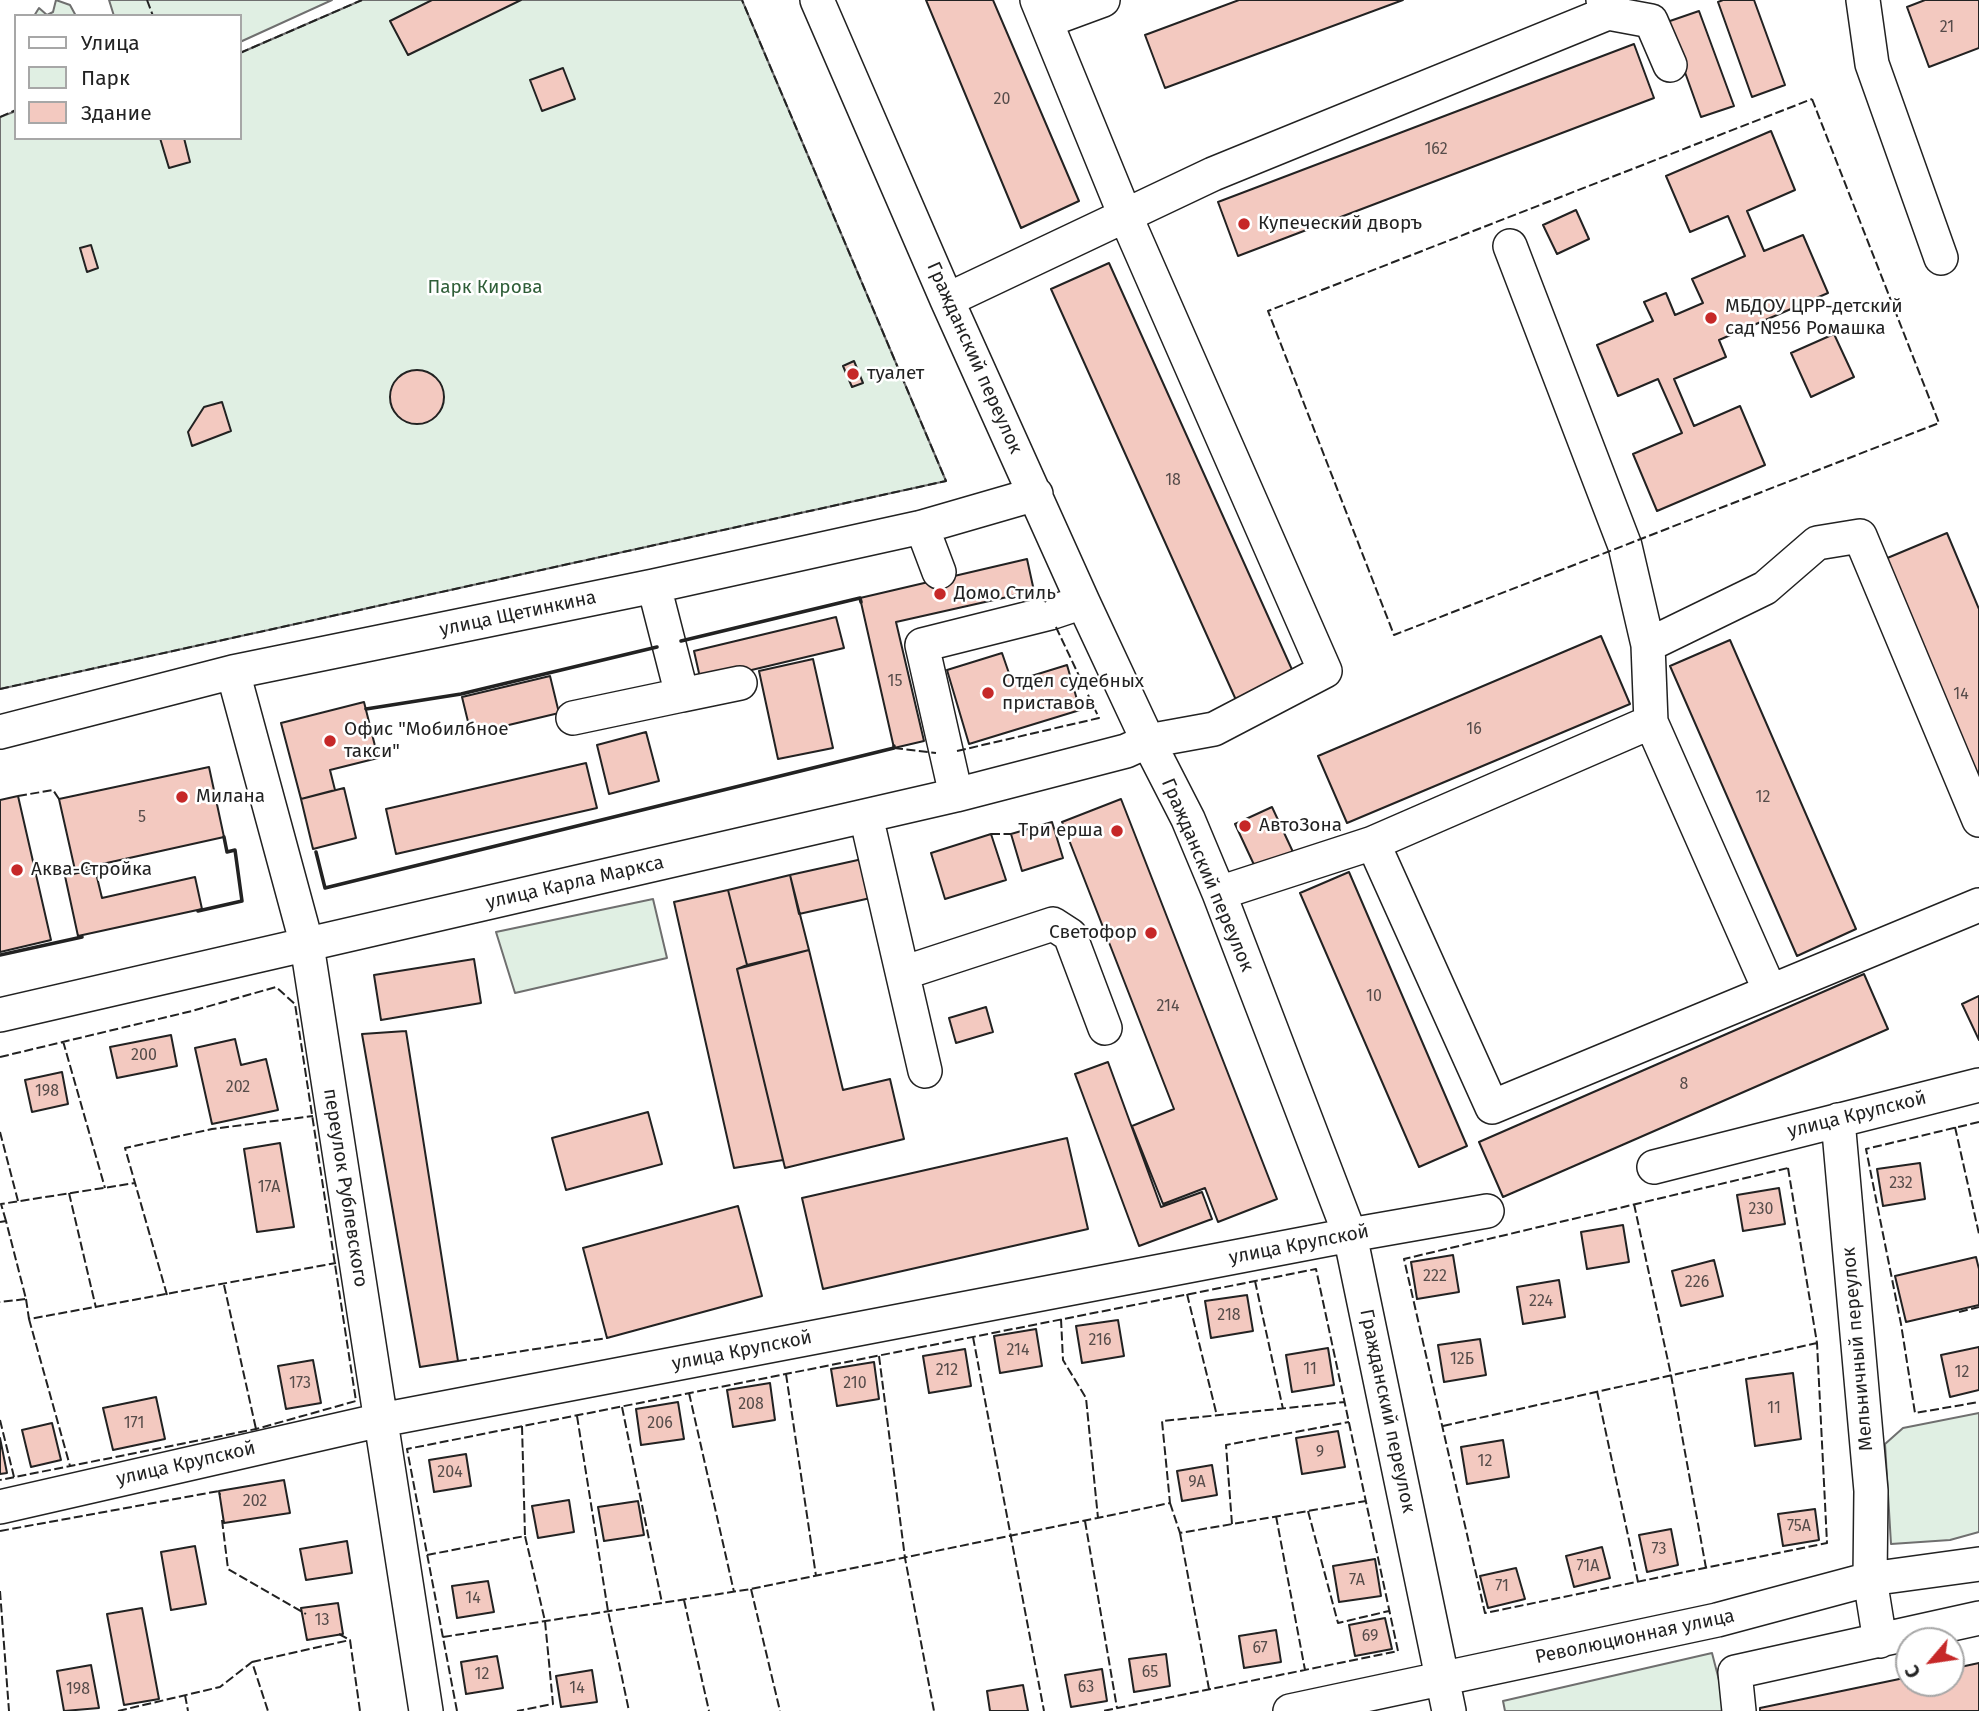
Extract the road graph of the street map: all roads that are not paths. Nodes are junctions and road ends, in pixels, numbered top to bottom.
1 (817, 0) edge
2 (1103, 0) edge
3 (1863, 0) edge
4 (1605, 7) edge
5 (1041, 11) edge
6 (1670, 65) dead end
7 (1125, 215) junction
8 (1510, 246) dead end
9 (1941, 258) dead end
10 (947, 300) junction
11 (1036, 494) junction
12 (922, 527) junction
13 (939, 572) dead end
14 (654, 586) junction
15 (1083, 602) junction
16 (1648, 645) junction
17 (233, 672) junction
18 (740, 683) dead end
19 (681, 695) junction
20 (573, 718) dead end
21 (1651, 722) junction
22 (0, 732) edge
23 (1148, 741) junction
24 (956, 795) junction
25 (866, 816) junction
26 (1979, 820) edge
27 (1373, 843) junction
28 (1219, 893) junction
29 (1979, 905) edge
30 (307, 945) junction
31 (902, 974) junction
32 (1770, 991) junction
33 (0, 1015) edge
34 (1105, 1028) dead end
35 (925, 1071) dead end
36 (1979, 1084) edge
37 (1838, 1120) junction
38 (1654, 1167) dead end
39 (1487, 1211) dead end
40 (1350, 1235) junction
41 (381, 1420) junction
42 (0, 1507) edge
43 (1979, 1564) edge
44 (1870, 1579) junction
45 (1979, 1618) edge
46 (1717, 1620) junction
47 (1880, 1641) junction
48 (1735, 1672) junction
49 (1443, 1678) junction
50 (426, 1711) edge
51 (1290, 1711) edge
52 (1449, 1711) edge
53 (1739, 1711) edge

1 - 10 street, Гражданский переулок
2 - 5 street
3 - 9 street
4 - 6 street
4 - 7 street
5 - 7 street
7 - 10 street
7 - 23 street, улица Карла Маркса
8 - 16 street
10 - 11 street, Гражданский переулок
11 - 12 street, улица Щетинкина
11 - 15 street, Гражданский переулок
12 - 13 street
12 - 14 street, улица Щетинкина
14 - 17 street, улица Щетинкина
14 - 19 street
15 - 23 street, Гражданский переулок
15 - 24 street
16 - 21 street
16 - 26 street
17 - 22 street, улица Щетинкина
17 - 30 street, переулок Рублевского
18 - 19 street
19 - 20 street
21 - 27 street
21 - 32 street
23 - 24 street, улица Карла Маркса
23 - 28 street, Гражданский переулок
24 - 25 street, улица Карла Маркса
25 - 30 street, улица Карла Маркса
25 - 31 street
27 - 28 street
27 - 32 street
28 - 40 street, Гражданский переулок
29 - 32 street
30 - 33 street, улица Карла Маркса
30 - 41 street, переулок Рублевского
31 - 34 street
31 - 35 street
36 - 37 street, улица Крупской
37 - 38 street, улица Крупской
37 - 44 street, Мельничный переулок
39 - 40 street, улица Крупской
40 - 41 street, улица Крупской
40 - 49 street, Гражданский переулок
41 - 42 street, улица Крупской
41 - 50 street, переулок Рублевского
43 - 44 street, Революционная улица
44 - 46 street, Революционная улица
44 - 47 street, Мельничный переулок
45 - 47 street
46 - 48 street
46 - 49 street, Революционная улица
47 - 48 street
48 - 53 street
49 - 51 street, Революционная улица
49 - 52 street, Гражданский переулок

